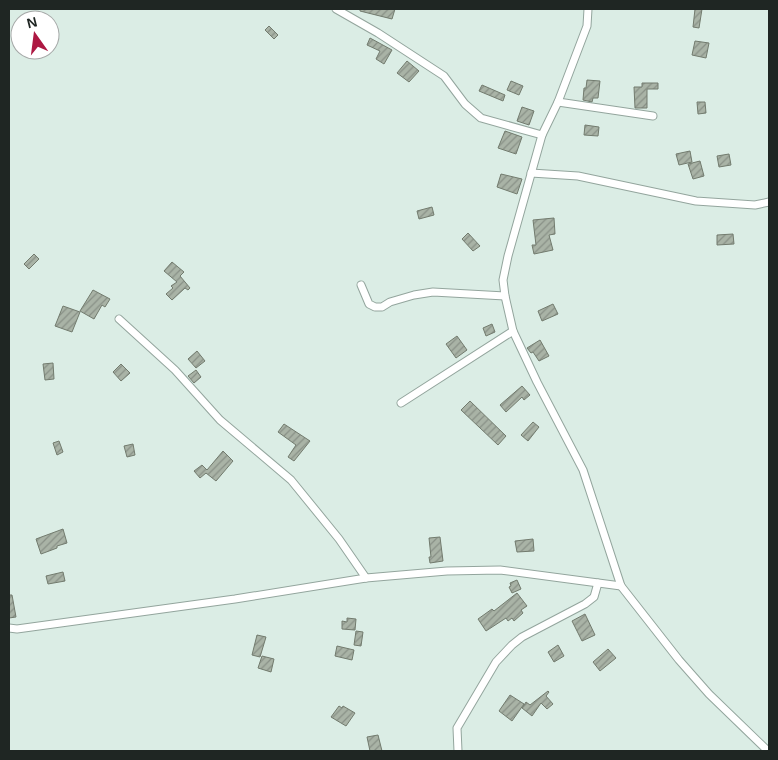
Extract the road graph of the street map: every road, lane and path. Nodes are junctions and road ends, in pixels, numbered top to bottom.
1 (336, 9) edge
2 (588, 9) edge
3 (558, 102) junction
4 (653, 116) dead end
5 (542, 135) junction
6 (531, 173) junction
7 (769, 202) edge
8 (361, 285) dead end
9 (505, 296) junction
10 (119, 319) dead end
11 (513, 331) junction
12 (401, 403) dead end
13 (366, 578) junction
14 (598, 583) junction
15 (621, 586) junction
16 (9, 628) edge
17 (458, 751) edge
18 (768, 751) edge

1 - 5 street
2 - 3 street
3 - 4 street
3 - 5 street
5 - 6 street
6 - 7 street
6 - 9 street
8 - 9 street
9 - 11 street
10 - 13 street
11 - 12 street
11 - 15 street
13 - 14 street
13 - 16 street
14 - 15 street
14 - 17 street
15 - 18 street

